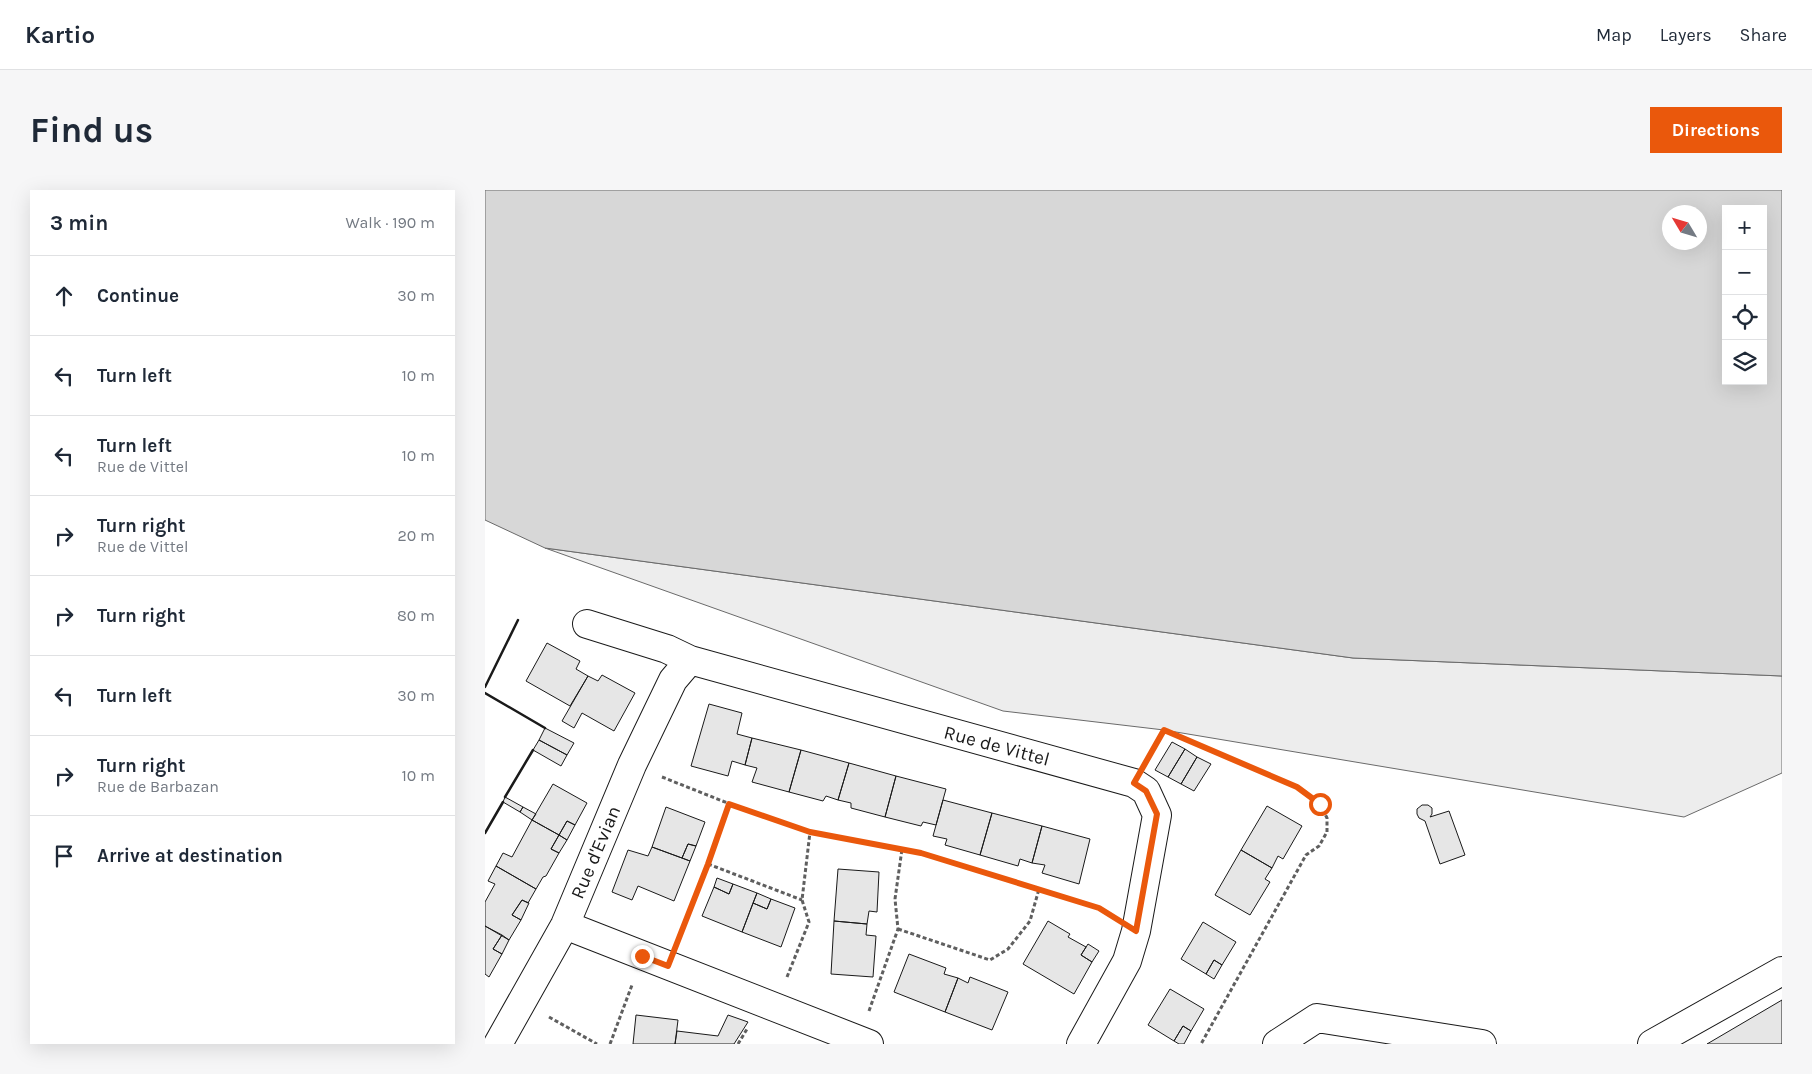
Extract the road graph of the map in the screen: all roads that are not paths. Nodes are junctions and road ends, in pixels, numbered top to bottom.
1 (587, 624) dead end
2 (690, 660) junction
3 (565, 925) junction
4 (1782, 971) edge
5 (864, 1042) edge
6 (498, 1044) edge
7 (1081, 1044) edge
8 (1277, 1044) edge
9 (1482, 1044) edge
10 (1652, 1044) edge

1 - 2 street, Rue de Vittel
2 - 3 street, Rue d'Evian
2 - 7 street, Rue de Vittel
3 - 5 street
3 - 6 street, Rue d'Evian
4 - 10 street
8 - 9 street

